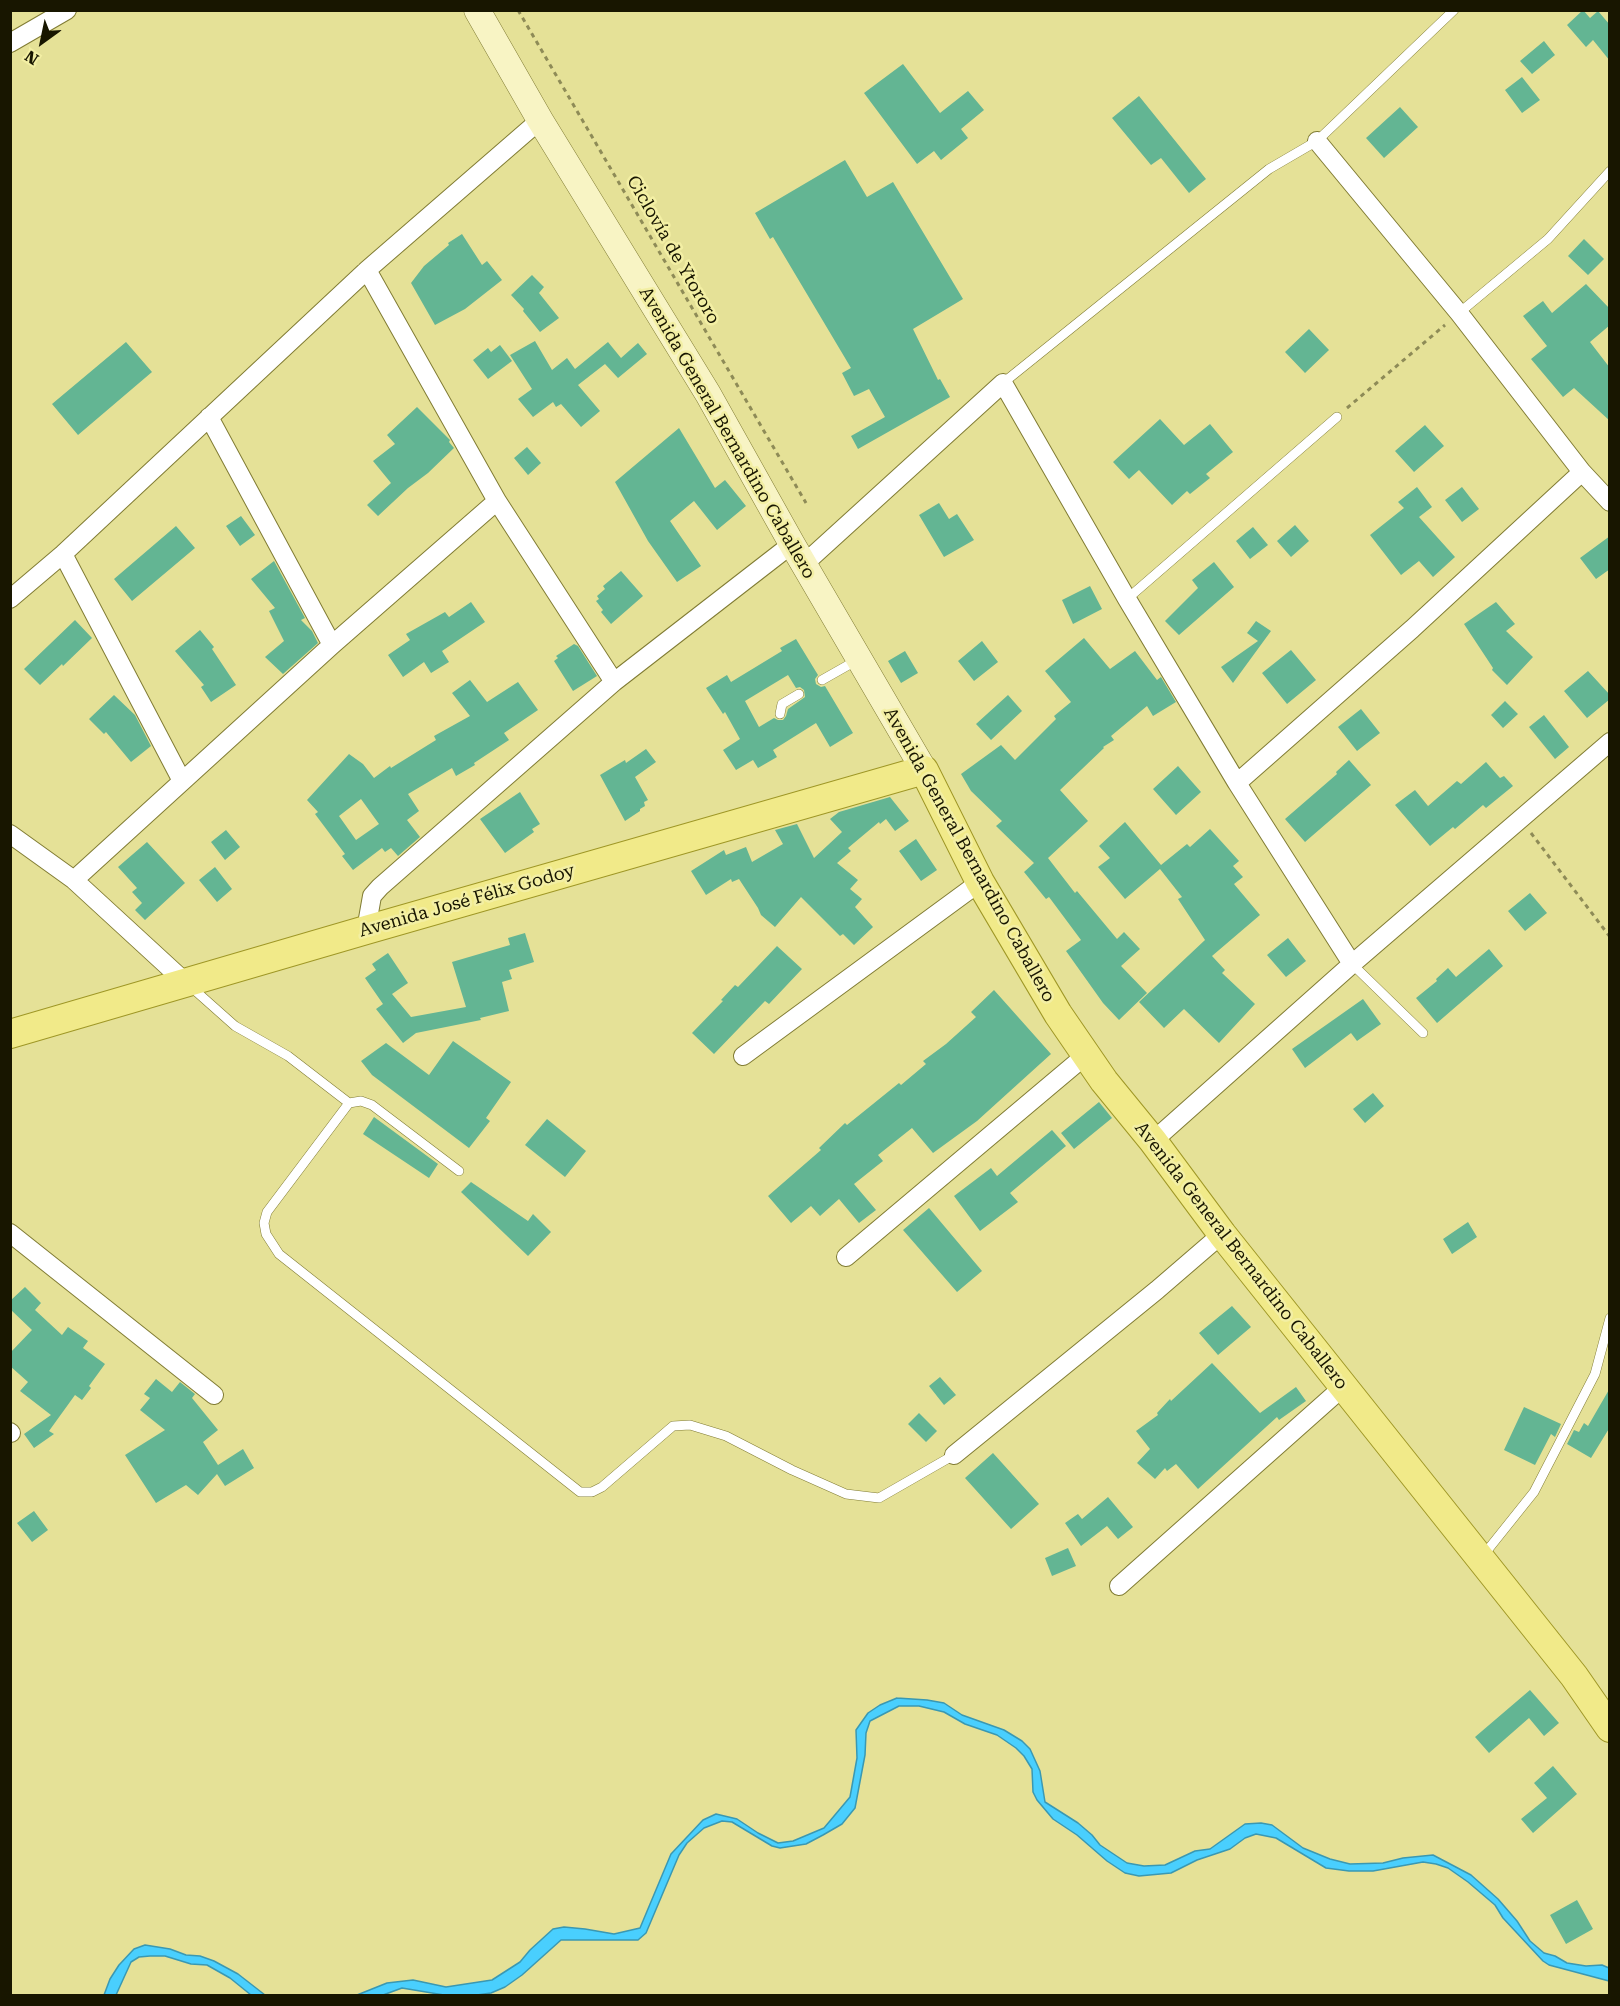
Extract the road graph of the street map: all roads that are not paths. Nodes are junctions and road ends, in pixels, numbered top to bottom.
1 (68, 10) edge
2 (477, 10) edge
3 (1454, 10) edge
4 (10, 43) edge
5 (540, 120) junction
6 (1317, 141) junction
7 (1610, 171) edge
8 (368, 270) junction
9 (1459, 313) junction
10 (1003, 383) junction
11 (209, 417) junction
12 (1337, 417) road end
13 (1582, 472) junction
14 (496, 501) junction
15 (1610, 502) edge
16 (63, 554) junction
17 (798, 554) junction
18 (10, 599) edge
19 (1127, 599) junction
20 (332, 645) junction
21 (859, 659) junction
22 (822, 680) dead end
23 (614, 682) junction
24 (799, 694) dead end
25 (780, 714) dead end
26 (1610, 742) edge
27 (924, 770) junction
28 (182, 781) junction
29 (1237, 783) junction
30 (10, 834) edge
31 (74, 880) junction
32 (980, 882) junction
33 (366, 930) junction
34 (1352, 964) junction
35 (186, 982) junction
36 (1423, 1033) dead end
37 (10, 1034) edge
38 (1086, 1055) junction
39 (743, 1056) dead end
40 (349, 1103) junction
41 (1153, 1141) junction
42 (459, 1171) dead end
43 (10, 1233) edge
44 (1222, 1233) junction
45 (846, 1257) dead end
46 (1610, 1318) edge
47 (1343, 1386) junction
48 (214, 1395) dead end
49 (954, 1455) joint
50 (1481, 1559) junction
51 (1119, 1586) dead end
52 (1610, 1728) edge

1 - 4 street
2 - 5 main road, Avenida General Bernardino Caballero
3 - 6 lane
5 - 8 street
5 - 17 main road, Avenida General Bernardino Caballero
6 - 9 street
6 - 10 lane
7 - 9 lane
8 - 11 street
8 - 14 street
9 - 13 street
10 - 17 street
10 - 19 street
11 - 16 street
11 - 20 street
12 - 19 lane
13 - 15 street
13 - 29 street
14 - 20 street
14 - 23 street
16 - 18 street
16 - 28 street
17 - 21 main road, Avenida General Bernardino Caballero
17 - 23 street
19 - 29 street
20 - 28 street
21 - 22 lane
21 - 27 main road, Avenida General Bernardino Caballero
23 - 33 street
24 - 25 lane
26 - 34 street
27 - 32 main road, Avenida General Bernardino Caballero
27 - 33 main road, Avenida José Félix Godoy
28 - 31 street
29 - 34 street
30 - 31 street
31 - 35 street
32 - 38 main road, Avenida General Bernardino Caballero
32 - 39 street
33 - 35 main road, Avenida José Félix Godoy
34 - 36 lane
34 - 41 street
35 - 37 main road, Avenida José Félix Godoy
35 - 40 lane
38 - 41 main road, Avenida General Bernardino Caballero
38 - 45 street
40 - 42 lane
40 - 49 lane
41 - 44 main road, Avenida General Bernardino Caballero
43 - 48 street
44 - 47 main road, Avenida General Bernardino Caballero
44 - 49 street
46 - 50 lane
47 - 50 main road, Avenida General Bernardino Caballero
47 - 51 street
50 - 52 main road, Avenida General Bernardino Caballero

